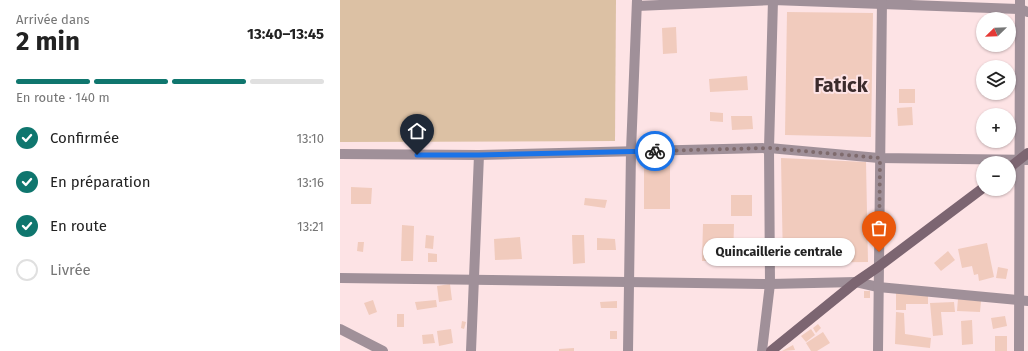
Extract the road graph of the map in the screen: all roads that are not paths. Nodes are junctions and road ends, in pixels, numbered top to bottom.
1 (774, 0) edge
2 (637, 3) edge
3 (882, 3) edge
4 (1023, 7) edge
5 (769, 148) junction
6 (630, 151) junction
7 (340, 154) edge
8 (479, 155) junction
9 (880, 158) junction
10 (1025, 158) edge
11 (1016, 164) edge
12 (976, 193) edge
13 (878, 267) junction
14 (340, 278) edge
15 (475, 279) junction
16 (629, 280) junction
17 (856, 282) junction
18 (770, 284) junction
19 (878, 287) junction
20 (1023, 301) edge
21 (340, 329) edge
22 (383, 351) edge
23 (471, 351) edge
24 (628, 351) edge
25 (762, 351) edge
26 (771, 351) edge
27 (878, 351) edge
28 (1019, 351) edge

1 - 2 street
1 - 3 street
1 - 5 street
2 - 6 street
3 - 4 street
3 - 9 street
4 - 10 street
5 - 6 street
5 - 9 street
5 - 18 street
6 - 8 street
6 - 16 street
7 - 8 street
8 - 15 street
9 - 10 street
9 - 13 street
10 - 11 street
10 - 20 street
12 - 13 street
13 - 17 street
13 - 19 street
14 - 15 street
15 - 16 street
15 - 23 street
16 - 18 street
16 - 24 street
17 - 18 street
17 - 19 street
17 - 26 street
18 - 25 street
19 - 20 street
19 - 27 street
20 - 28 street
21 - 22 street

